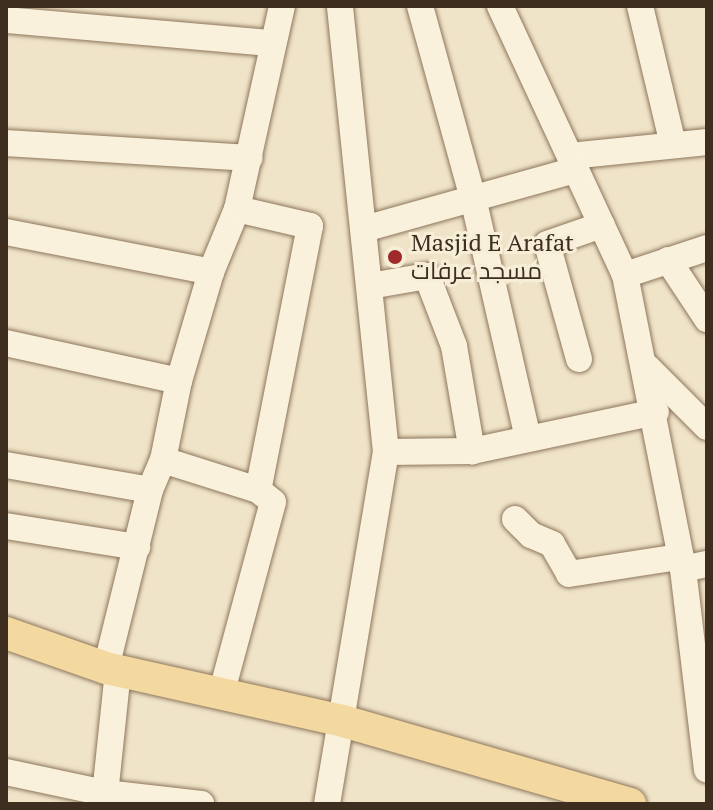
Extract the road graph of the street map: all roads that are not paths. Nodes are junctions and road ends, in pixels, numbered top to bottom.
1 (282, 6) edge
2 (340, 6) edge
3 (420, 6) edge
4 (500, 6) edge
5 (640, 6) edge
6 (15, 16) edge
7 (271, 43) junction
8 (707, 142) edge
9 (6, 143) edge
10 (673, 144) junction
11 (250, 158) junction
12 (573, 163) junction
13 (473, 198) junction
14 (237, 209) junction
15 (602, 225) junction
16 (364, 229) junction
17 (6, 232) edge
18 (707, 248) edge
19 (668, 260) junction
20 (211, 272) junction
21 (625, 275) junction
22 (370, 286) junction
23 (707, 319) edge
24 (6, 343) edge
25 (579, 359) dead end
26 (647, 367) junction
27 (179, 381) junction
28 (656, 412) junction
29 (707, 427) edge
30 (528, 438) junction
31 (472, 451) junction
32 (386, 452) junction
33 (163, 460) junction
34 (6, 465) edge
35 (150, 490) junction
36 (258, 490) junction
37 (515, 519) dead end
38 (6, 526) edge
39 (137, 547) junction
40 (690, 563) edge
41 (6, 633) edge
42 (112, 669) junction
43 (221, 695) junction
44 (343, 721) junction
45 (707, 770) edge
46 (6, 772) edge
47 (104, 798) edge
48 (201, 804) edge
49 (327, 804) edge
50 (630, 804) edge

1 - 7 street
2 - 16 street
3 - 13 street
4 - 12 street
5 - 10 street
6 - 7 street
7 - 11 street
8 - 10 street
9 - 11 street
10 - 12 street
11 - 14 street
12 - 13 street
12 - 15 street
13 - 16 street
13 - 30 street
14 - 20 street
14 - 36 street
15 - 21 street
15 - 25 street
16 - 22 street
17 - 20 street
18 - 19 street
19 - 21 street
19 - 23 street
20 - 27 street
21 - 26 street
22 - 31 street
22 - 32 street
24 - 27 street
26 - 28 street
26 - 29 street
27 - 33 street
28 - 30 street
28 - 40 street
30 - 31 street
31 - 32 street
32 - 44 street
33 - 35 street
33 - 36 street
34 - 35 street
35 - 39 street
36 - 43 street
37 - 40 street
38 - 39 street
39 - 42 street
40 - 45 street
41 - 42 main road
42 - 43 main road
42 - 47 street
43 - 44 main road
44 - 49 street
44 - 50 main road
46 - 47 street
47 - 48 street

